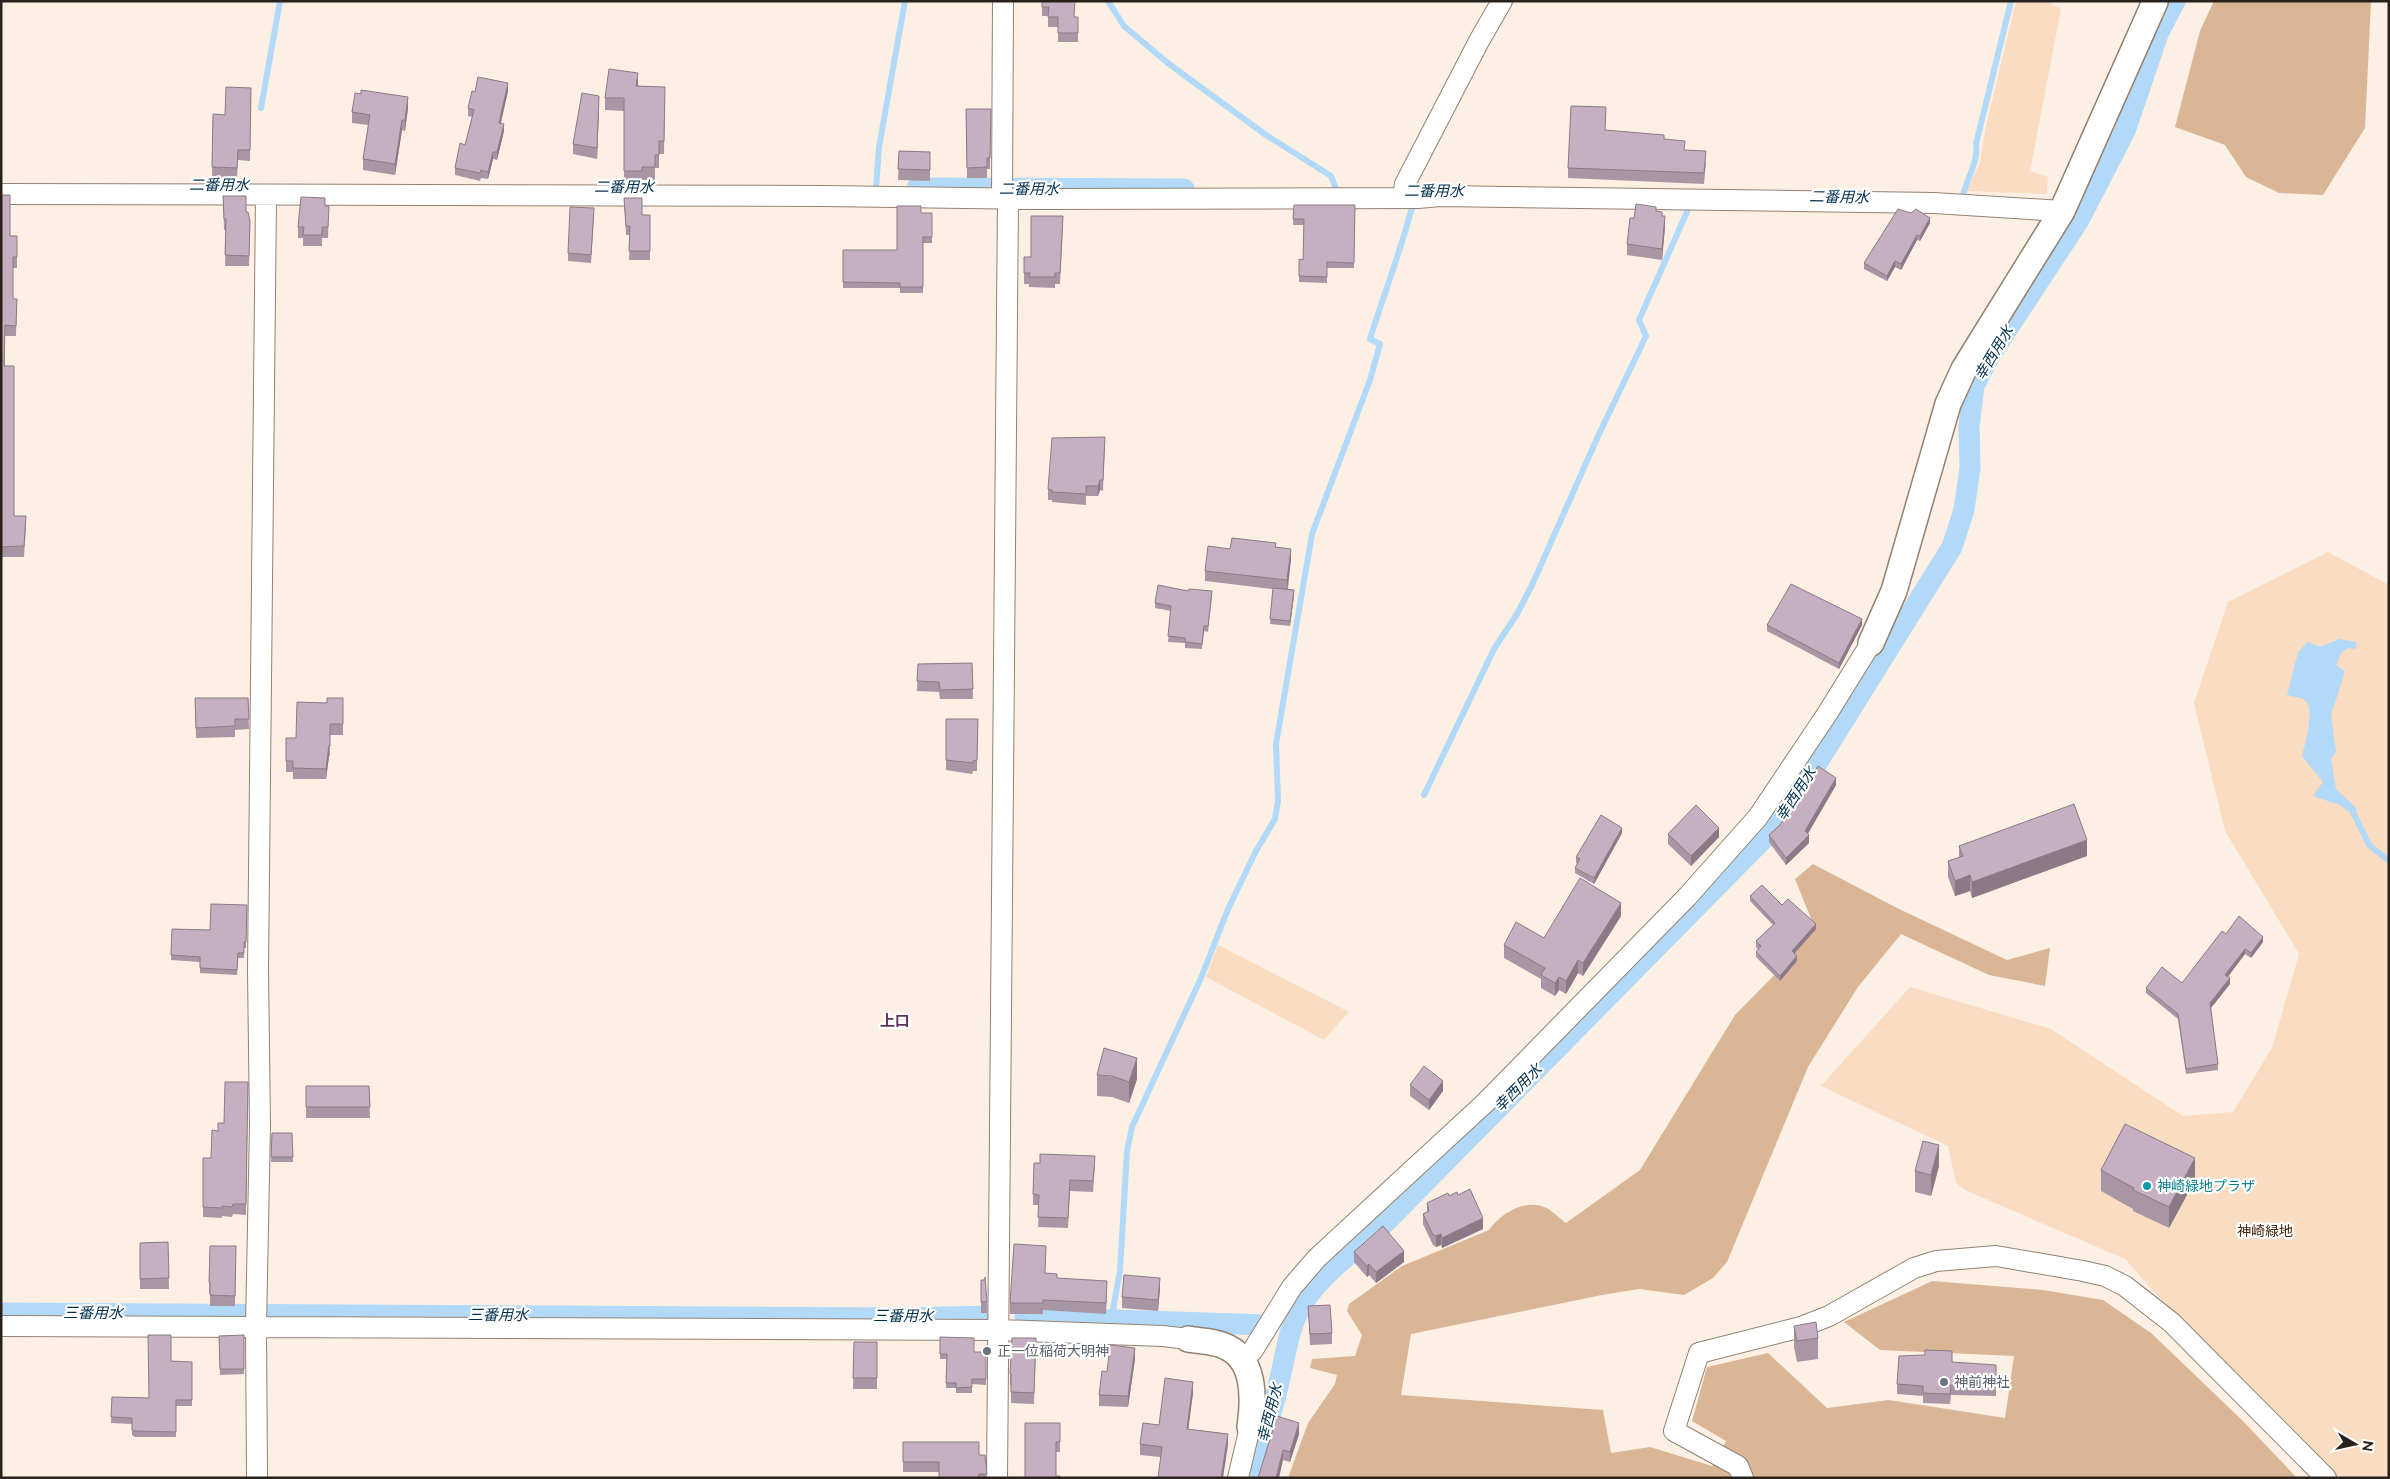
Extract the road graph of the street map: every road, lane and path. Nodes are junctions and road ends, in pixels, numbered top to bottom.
1 (1003, 1) edge
2 (1502, 1) edge
3 (2156, 2) edge
4 (1004, 192) junction
5 (1, 194) edge
6 (266, 196) junction
7 (1403, 198) junction
8 (2062, 211) junction
9 (1871, 643) joint
10 (256, 1318) junction
11 (1, 1326) edge
12 (999, 1330) junction
13 (1188, 1340) joint
14 (1242, 1360) junction
15 (1250, 1427) joint
16 (257, 1478) edge
17 (997, 1478) edge
18 (1238, 1478) edge
19 (1743, 1478) edge
20 (2326, 1478) edge

1 - 4 street
2 - 7 street
3 - 8 street
4 - 6 street
4 - 7 street
4 - 12 street
5 - 6 street
6 - 10 street
7 - 8 street
8 - 9 street
9 - 14 street
10 - 11 street
10 - 12 street
10 - 16 street
12 - 13 street
12 - 17 street
13 - 14 street
14 - 15 street
15 - 18 street
19 - 20 street

